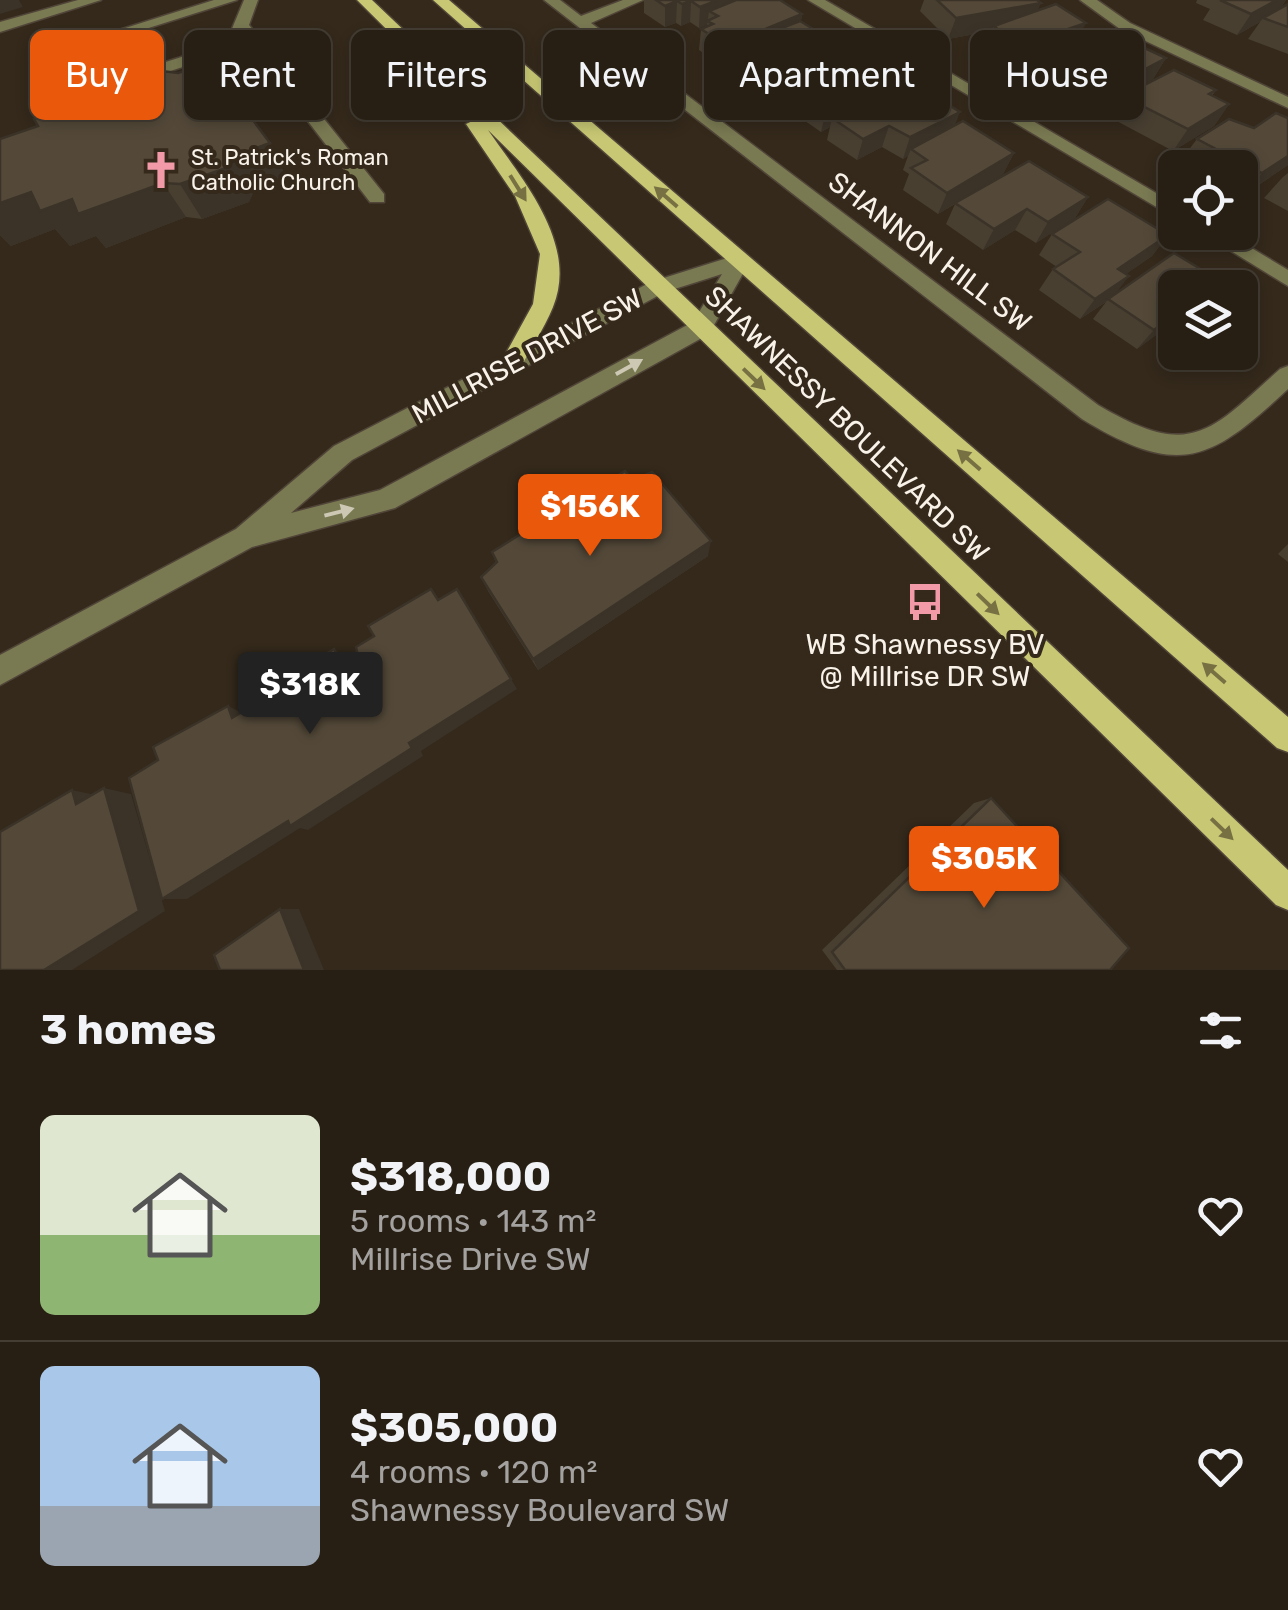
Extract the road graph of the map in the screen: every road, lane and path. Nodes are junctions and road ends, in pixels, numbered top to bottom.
1 (94, 0) edge
2 (230, 0) edge
3 (252, 0) edge
4 (364, 0) edge
5 (440, 0) edge
6 (551, 0) edge
7 (636, 0) edge
8 (814, 0) edge
9 (1087, 0) edge
10 (579, 22) junction
11 (0, 27) edge
12 (243, 27) junction
13 (395, 30) edge
14 (1288, 103) edge
15 (473, 120) edge
16 (488, 120) edge
17 (377, 198) dead end
18 (1158, 202) edge
19 (1239, 250) edge
20 (740, 260) junction
21 (1288, 279) edge
22 (658, 287) junction
23 (701, 328) junction
24 (511, 364) junction
25 (1288, 375) edge
26 (245, 536) junction
27 (0, 671) edge
28 (1288, 738) edge
29 (1288, 893) edge

1 - 11 street
2 - 12 street
3 - 12 street
4 - 13 main road, SHAWNESSY BOULEVARD SW
20 -> 5 main road, SHAWNESSY BOULEVARD SW
6 - 10 street, SHANNON HILL SW
7 - 10 street
8 - 18 street
9 - 14 street
10 - 25 street, SHANNON HILL SW
12 - 17 street
15 -> 24 main road
16 - 22 main road, SHAWNESSY BOULEVARD SW
19 - 21 street
20 - 22 street, MILLRISE DRIVE SW
20 - 23 street
28 -> 20 main road, SHAWNESSY BOULEVARD SW
22 - 23 main road, SHAWNESSY BOULEVARD SW
22 - 24 street, MILLRISE DRIVE SW
26 -> 23 street, MILLRISE DRIVE SW
23 -> 29 main road, SHAWNESSY BOULEVARD SW
24 - 26 street, MILLRISE DRIVE SW
26 - 27 street, MILLRISE DRIVE SW

